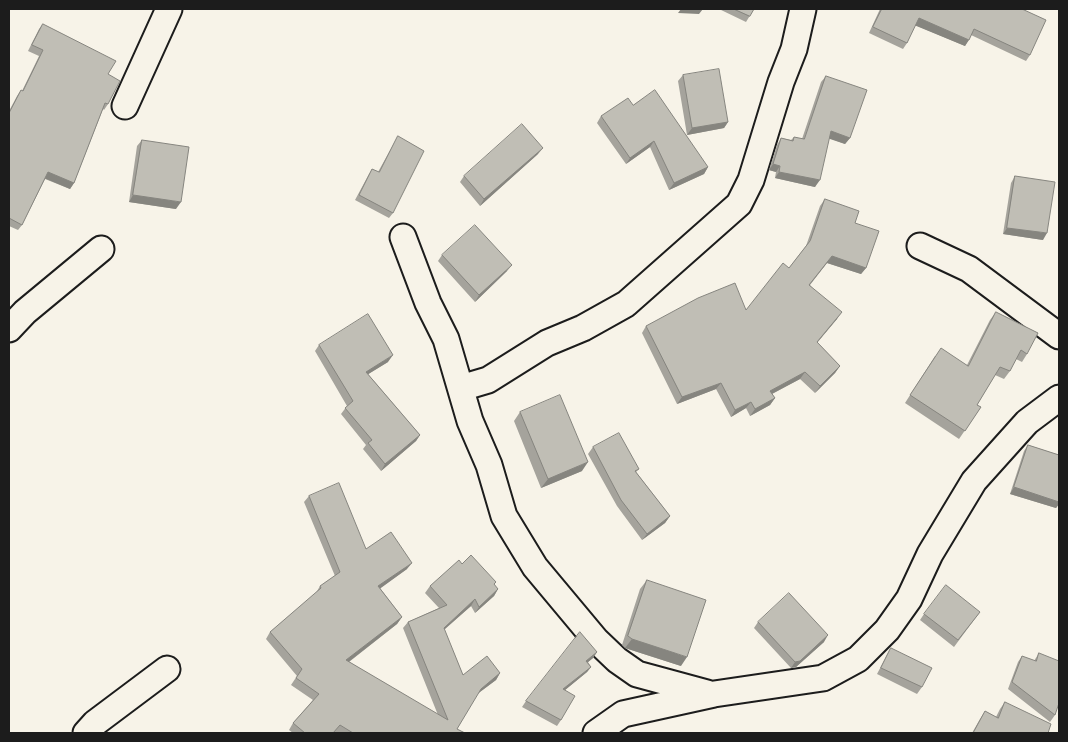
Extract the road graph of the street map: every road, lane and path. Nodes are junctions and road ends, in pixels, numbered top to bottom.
1 (169, 9) edge
2 (803, 9) edge
3 (125, 106) dead end
4 (403, 237) dead end
5 (920, 246) dead end
6 (101, 249) dead end
7 (9, 329) edge
8 (1059, 336) edge
9 (460, 388) junction
10 (1059, 398) edge
11 (167, 669) dead end
12 (714, 694) junction
13 (86, 733) edge
14 (596, 733) edge

1 - 3 street
2 - 9 street
4 - 9 street
5 - 8 street
6 - 7 street
9 - 12 street
10 - 12 street
11 - 13 street
12 - 14 street

